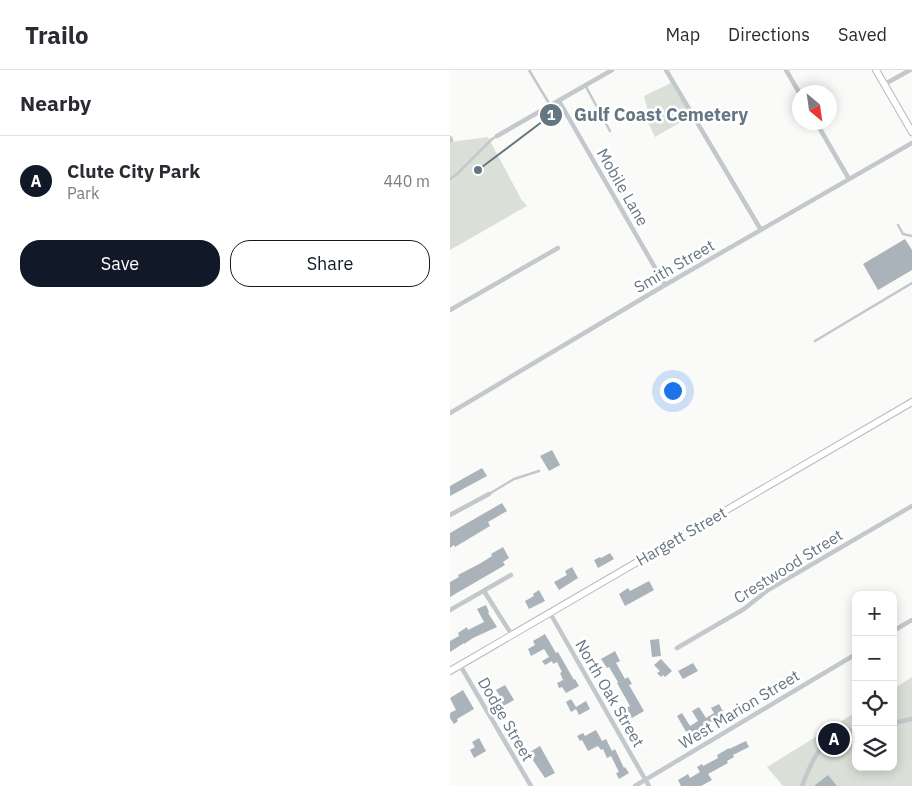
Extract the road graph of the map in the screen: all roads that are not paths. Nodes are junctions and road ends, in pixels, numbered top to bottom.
1 (529, 70) edge
2 (612, 70) edge
3 (666, 70) edge
4 (786, 70) edge
5 (876, 70) edge
6 (910, 70) edge
7 (884, 84) junction
8 (585, 85) junction
9 (795, 85) edge
10 (559, 101) junction
11 (550, 106) junction
12 (821, 130) edge
13 (610, 131) dead end
14 (912, 132) edge
15 (497, 136) joint
16 (912, 143) edge
17 (450, 179) edge
18 (849, 179) junction
19 (898, 225) dead end
20 (761, 230) junction
21 (912, 236) edge
22 (558, 248) dead end
23 (912, 282) edge
24 (665, 285) junction
25 (450, 310) edge
26 (815, 341) dead end
27 (912, 402) edge
28 (450, 413) edge
29 (539, 471) dead end
30 (488, 494) joint
31 (912, 506) edge
32 (450, 515) edge
33 (511, 575) dead end
34 (484, 591) junction
35 (450, 610) edge
36 (550, 613) junction
37 (912, 620) edge
38 (897, 629) edge
39 (512, 635) junction
40 (677, 648) dead end
41 (852, 656) edge
42 (460, 666) junction
43 (450, 671) edge
44 (912, 719) edge
45 (897, 722) edge
46 (852, 731) edge
47 (645, 780) junction
48 (530, 786) edge
49 (635, 786) edge
50 (649, 786) edge
51 (802, 786) edge

1 - 11 lane
2 - 8 street
3 - 20 street
4 - 9 street
5 - 7 street
6 - 7 street
7 - 14 street
8 - 10 street
8 - 13 lane
10 - 11 street
10 - 24 street, Mobile Lane
11 - 15 street
12 - 18 street
15 - 17 lane
16 - 18 street, Smith Street
18 - 20 street, Smith Street
19 - 21 lane
20 - 24 street, Smith Street
22 - 25 street
23 - 26 lane
24 - 28 street, Smith Street
27 - 36 street, Hargett Street
29 - 30 lane
30 - 32 street
31 - 40 street, Crestwood Street
33 - 34 street
34 - 35 street
34 - 39 street
36 - 39 street, Hargett Street
36 - 47 street, North Oak Street
37 - 38 street
39 - 42 street, Hargett Street
41 - 47 street, West Marion Street
42 - 43 street, Hargett Street
42 - 48 street, Dodge Street
44 - 45 street
46 - 51 street
47 - 49 street, West Marion Street
47 - 50 street, North Oak Street

